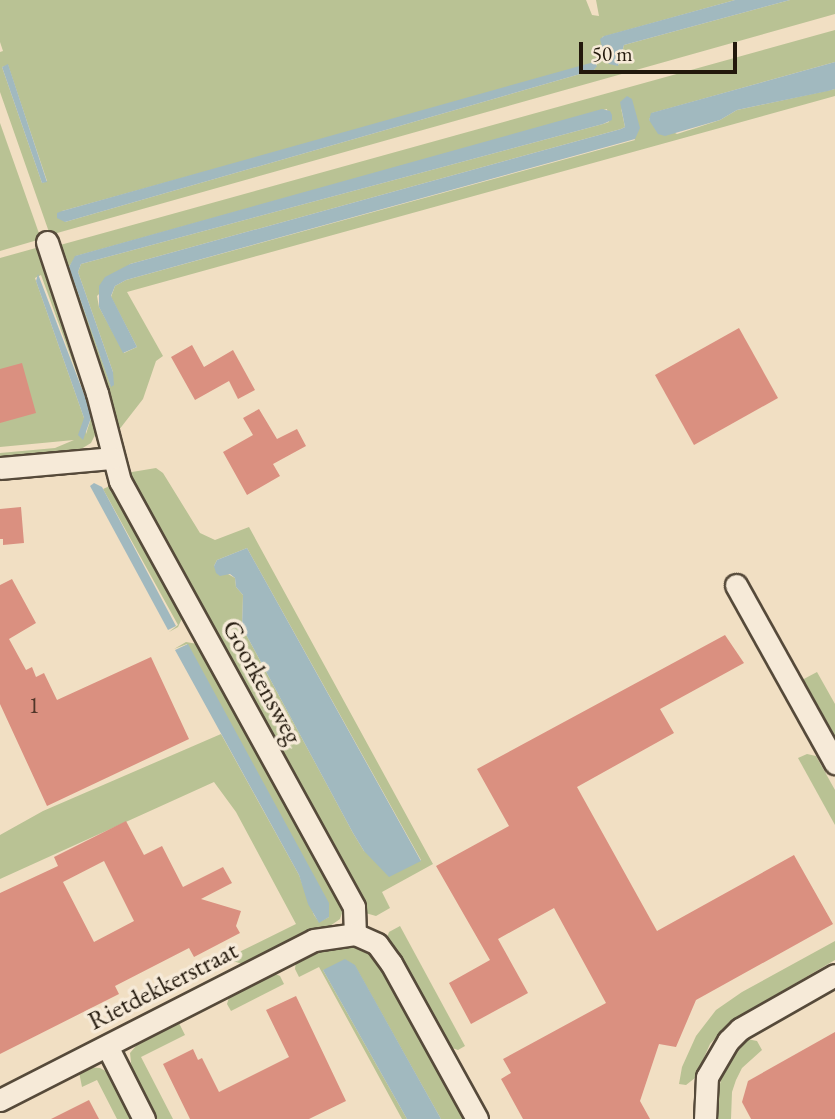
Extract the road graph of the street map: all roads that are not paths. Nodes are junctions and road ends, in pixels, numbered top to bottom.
1 (47, 242) dead end
2 (112, 458) junction
3 (0, 468) edge
4 (736, 585) dead end
5 (835, 763) edge
6 (355, 934) junction
7 (835, 975) edge
8 (107, 1046) junction
9 (0, 1100) edge
10 (144, 1119) edge
11 (477, 1119) edge
12 (705, 1119) edge

1 - 2 street, Goorkensweg
2 - 3 street
2 - 6 street, Goorkensweg
4 - 5 street
6 - 8 street, Rietdekkerstraat
6 - 11 street
7 - 12 street
8 - 9 street, Rietdekkerstraat
8 - 10 street

